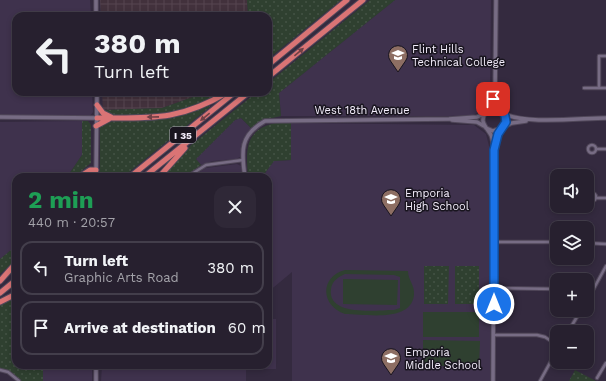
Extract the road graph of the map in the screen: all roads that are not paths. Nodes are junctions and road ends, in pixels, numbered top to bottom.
1 (96, 0) edge
2 (347, 0) edge
3 (362, 0) edge
4 (496, 0) edge
5 (96, 12) edge
6 (606, 56) edge
7 (272, 62) edge
8 (272, 74) edge
9 (584, 88) dead end
10 (599, 88) junction
11 (606, 88) edge
12 (97, 96) edge
13 (221, 96) edge
14 (230, 96) edge
15 (244, 96) edge
16 (495, 96) junction
17 (97, 105) junction
18 (487, 112) junction
19 (502, 112) junction
20 (0, 118) edge
21 (97, 118) junction
22 (112, 118) junction
23 (606, 118) edge
24 (530, 119) junction
25 (449, 120) junction
26 (96, 126) junction
27 (486, 127) junction
28 (502, 129) junction
29 (194, 137) junction
30 (596, 149) dead end
31 (606, 149) edge
32 (494, 150) junction
33 (243, 160) junction
34 (96, 170) joint
35 (85, 173) edge
36 (135, 173) edge
37 (149, 173) edge
38 (162, 173) edge
39 (193, 173) edge
40 (245, 173) edge
41 (596, 198) dead end
42 (606, 198) edge
43 (494, 242) junction
44 (550, 242) edge
45 (594, 243) edge
46 (606, 244) edge
47 (606, 266) edge
48 (12, 268) edge
49 (12, 271) edge
50 (0, 281) edge
51 (12, 283) edge
52 (494, 288) junction
53 (594, 288) edge
54 (550, 289) edge
55 (0, 293) edge
56 (12, 296) edge
57 (0, 302) edge
58 (494, 335) junction
59 (550, 342) edge
60 (606, 362) edge
61 (550, 363) edge
62 (96, 369) edge
63 (0, 370) edge
64 (597, 378) dead end
65 (19, 381) edge
66 (96, 381) edge
67 (493, 381) edge
68 (540, 381) edge

1 - 5 street
2 - 7 highway
8 -> 3 highway
4 - 16 street
6 - 10 street
9 - 10 street
10 - 11 street
12 - 17 street
13 -> 22 highway
14 -> 36 highway, I 35
15 - 29 highway, I 35
16 - 18 street
16 - 19 street
17 - 21 street
17 - 22 highway
18 - 19 street
18 - 25 street, West 18th Avenue
18 - 27 street
19 - 24 street
19 - 28 street
20 - 21 street
21 - 22 highway
21 - 26 street
22 - 26 highway
23 - 24 street
24 - 28 street
25 - 27 street, West 18th Avenue
25 - 33 street, West 18th Avenue
26 - 34 street
27 - 28 street
27 - 32 street
28 - 32 street
29 - 37 highway, I 35
29 - 38 highway
30 - 31 street
32 - 43 street
33 - 39 street
33 - 40 street
34 - 35 highway
41 - 42 street
43 - 44 street
43 - 52 street
45 - 46 street
47 - 53 street
48 - 50 highway
49 - 50 highway
51 - 55 highway
52 - 54 street
52 - 58 street
56 - 57 highway
58 - 59 street
58 - 67 street
60 - 64 street
61 - 68 street
62 - 66 street
63 - 65 street

